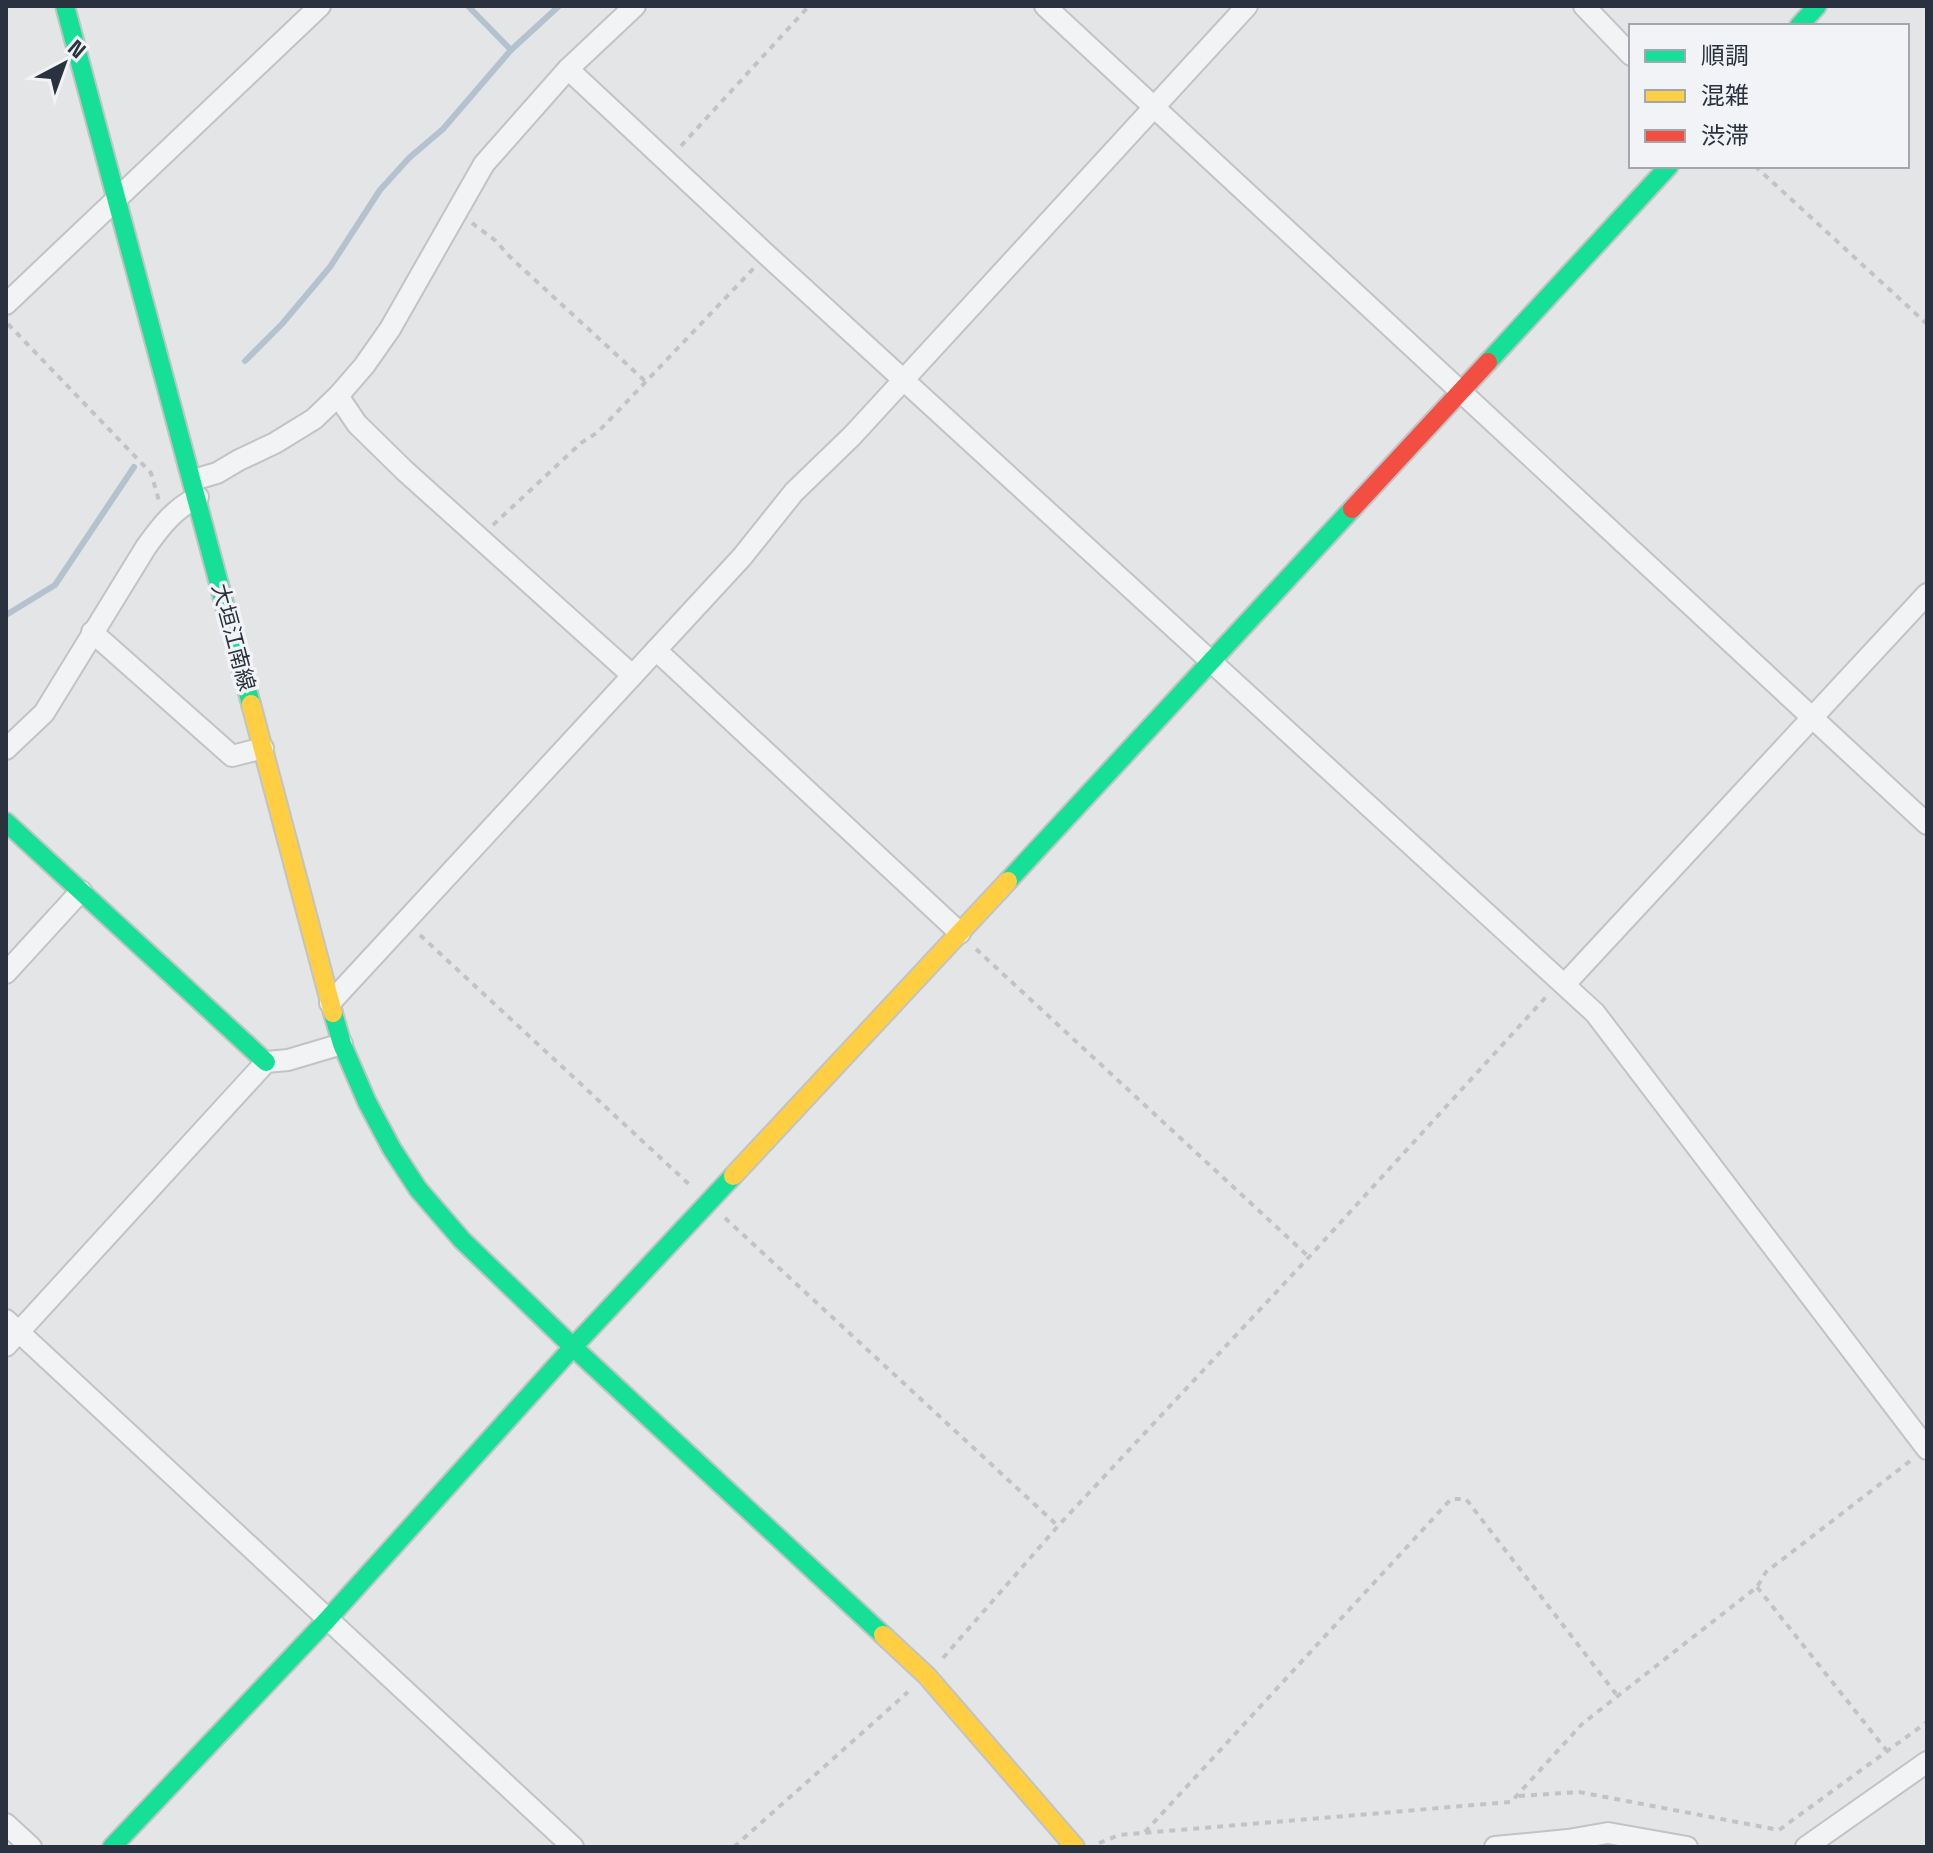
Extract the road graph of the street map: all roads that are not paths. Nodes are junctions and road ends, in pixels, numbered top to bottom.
1 (65, 6) edge
2 (320, 6) edge
3 (635, 6) edge
4 (1045, 6) edge
5 (1247, 6) edge
6 (1584, 6) edge
7 (1817, 6) edge
8 (1801, 24) edge
9 (1629, 53) edge
10 (568, 69) junction
11 (1153, 107) junction
12 (1667, 168) edge
13 (117, 199) junction
14 (6, 304) edge
15 (904, 379) junction
16 (1461, 391) junction
17 (338, 396) junction
18 (195, 488) junction
19 (1927, 594) edge
20 (92, 632) junction
21 (656, 650) junction
22 (1210, 663) junction
23 (632, 675) junction
24 (1812, 718) junction
25 (263, 748) junction
26 (6, 749) edge
27 (6, 822) edge
28 (1927, 824) edge
29 (81, 891) junction
30 (960, 933) junction
31 (6, 973) edge
32 (1563, 982) junction
33 (330, 1003) junction
34 (342, 1044) junction
35 (266, 1062) junction
36 (10, 1333) edge
37 (573, 1347) junction
38 (1927, 1449) edge
39 (327, 1620) junction
40 (1927, 1762) edge
41 (6, 1824) edge
42 (1571, 1844) edge
43 (31, 1847) edge
44 (112, 1847) edge
45 (573, 1847) edge
46 (1075, 1847) edge
47 (1495, 1847) edge
48 (1687, 1847) edge
49 (1806, 1847) edge

1 - 13 street, 大垣江南線
2 - 13 street
3 - 10 street
4 - 11 street
5 - 11 street
6 - 9 street
7 - 8 street
10 - 15 street
10 - 17 street
11 - 15 street
11 - 16 street
12 - 16 street
13 - 14 street
13 - 18 street, 大垣江南線
15 - 21 street
15 - 22 street
16 - 22 street
16 - 24 street
17 - 18 street
17 - 23 street
18 - 20 street
18 - 25 street, 大垣江南線
19 - 24 street
20 - 25 street
20 - 26 street
21 - 23 street
21 - 30 street
22 - 30 street
22 - 32 street
23 - 33 street
24 - 28 street
24 - 32 street
25 - 33 street, 大垣江南線
27 - 29 street
29 - 31 street
29 - 35 street
30 - 37 street
32 - 38 street
33 - 34 street, 大垣江南線
34 - 35 street
34 - 37 street, 大垣江南線
35 - 36 street
36 - 39 street
37 - 39 street
37 - 46 street, 大垣江南線
39 - 44 street
39 - 45 street
40 - 49 street
41 - 43 street
42 - 47 street
42 - 48 street

